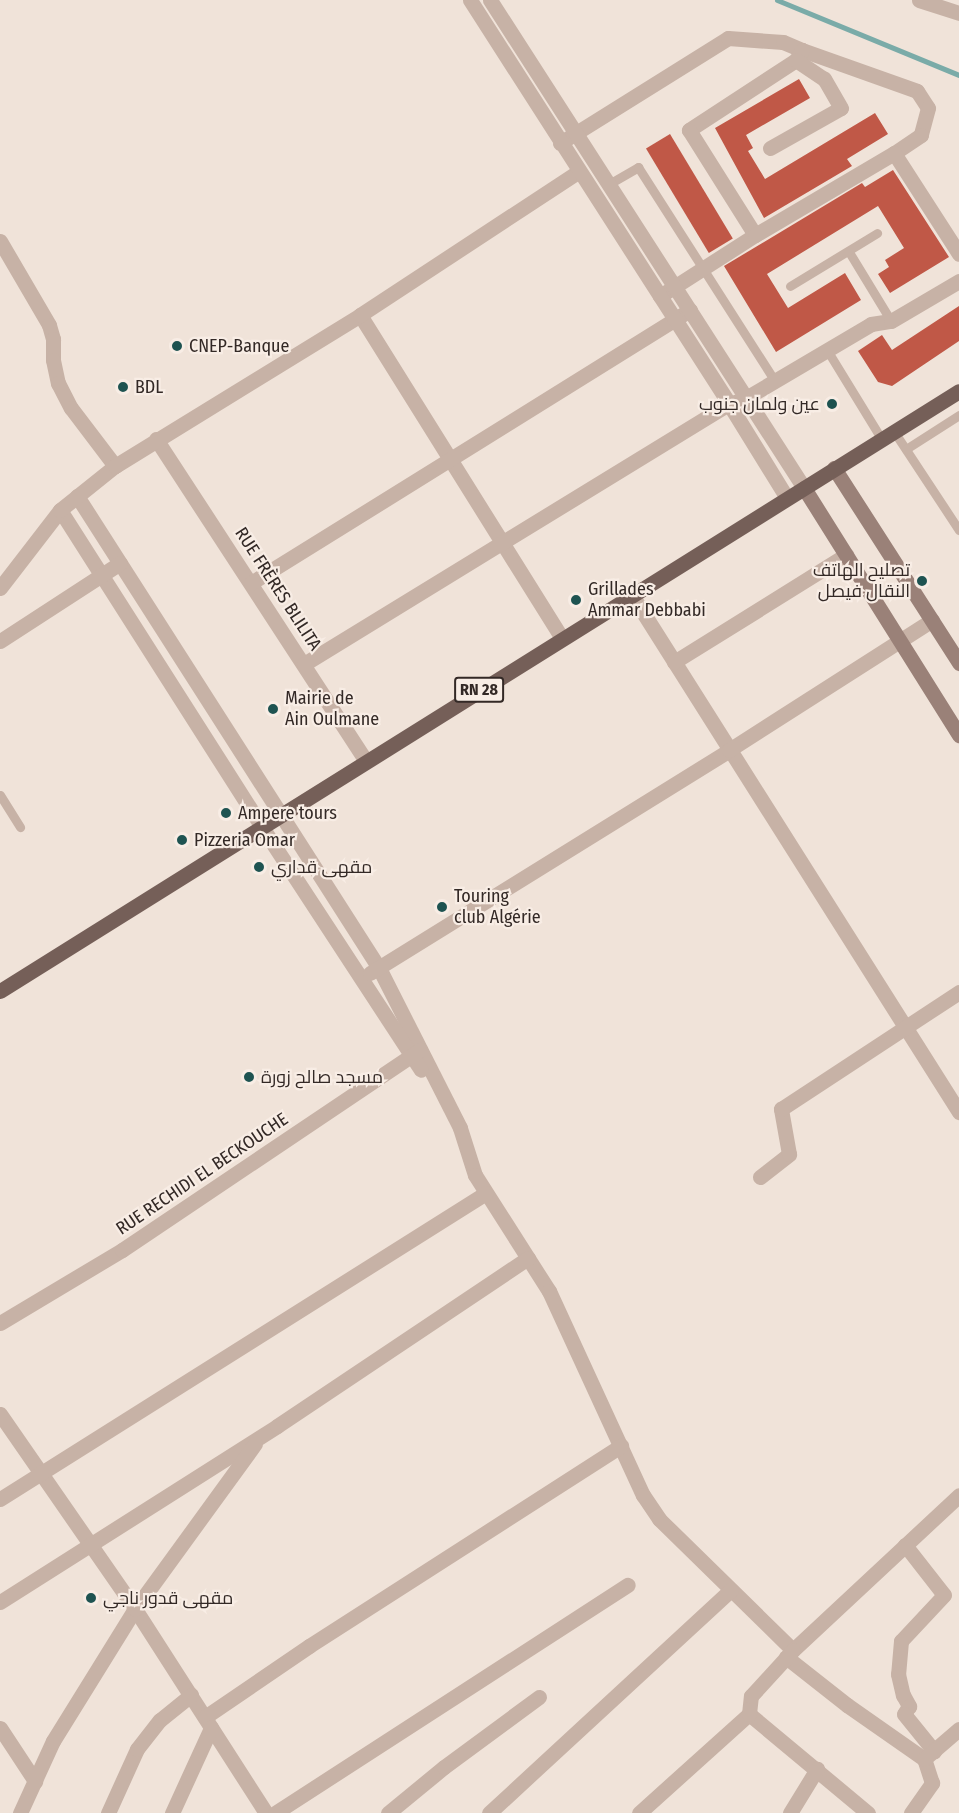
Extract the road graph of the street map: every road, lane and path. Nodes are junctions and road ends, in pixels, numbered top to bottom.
1 (470, 0) edge
2 (490, 0) edge
3 (919, 0) edge
4 (959, 13) edge
5 (799, 55) junction
6 (576, 134) junction
7 (560, 143) junction
8 (770, 148) dead end
9 (894, 153) junction
10 (578, 172) junction
11 (609, 184) junction
12 (877, 233) dead end
13 (755, 235) junction
14 (0, 241) edge
15 (849, 252) junction
16 (959, 255) edge
17 (703, 268) junction
18 (959, 281) edge
19 (790, 286) dead end
20 (675, 287) junction
21 (660, 296) junction
22 (690, 310) junction
23 (360, 315) junction
24 (674, 319) junction
25 (891, 321) junction
26 (827, 350) junction
27 (775, 381) junction
28 (959, 391) edge
29 (746, 398) junction
30 (729, 404) junction
31 (959, 415) edge
32 (887, 434) junction
33 (156, 439) junction
34 (906, 449) junction
35 (450, 459) junction
36 (115, 466) junction
37 (834, 468) junction
38 (804, 488) junction
39 (77, 496) junction
40 (787, 498) junction
41 (60, 510) junction
42 (959, 530) edge
43 (501, 542) junction
44 (846, 555) junction
45 (120, 563) junction
46 (102, 576) junction
47 (250, 583) junction
48 (0, 588) edge
49 (632, 595) junction
50 (932, 620) junction
51 (562, 638) junction
52 (0, 641) edge
53 (900, 641) junction
54 (674, 662) junction
55 (959, 663) edge
56 (304, 664) junction
57 (959, 735) edge
58 (729, 750) junction
59 (366, 761) junction
60 (0, 795) edge
61 (280, 814) junction
62 (262, 826) junction
63 (20, 827) dead end
64 (379, 968) junction
65 (360, 978) junction
66 (0, 991) edge
67 (959, 992) edge
68 (904, 1026) junction
69 (416, 1053) junction
70 (959, 1112) edge
71 (760, 1177) dead end
72 (486, 1193) junction
73 (528, 1258) junction
74 (0, 1323) edge
75 (0, 1414) edge
76 (261, 1437) junction
77 (621, 1446) junction
78 (40, 1472) junction
79 (959, 1494) edge
80 (0, 1499) edge
81 (92, 1545) junction
82 (905, 1545) junction
83 (628, 1585) dead end
84 (731, 1590) junction
85 (0, 1602) edge
86 (135, 1609) junction
87 (790, 1653) junction
88 (191, 1695) junction
89 (539, 1697) dead end
90 (749, 1714) junction
91 (208, 1722) junction
92 (0, 1728) edge
93 (959, 1729) edge
94 (929, 1755) junction
95 (817, 1769) junction
96 (35, 1781) junction
97 (20, 1813) edge
98 (108, 1813) edge
99 (172, 1813) edge
100 (266, 1813) edge
101 (275, 1813) edge
102 (388, 1813) edge
103 (489, 1813) edge
104 (639, 1813) edge
105 (790, 1813) edge
106 (868, 1813) edge
107 (911, 1813) edge

1 - 7 street
2 - 6 street
3 - 4 street
5 - 6 street
5 - 8 street
5 - 9 street
5 - 13 street
6 - 7 street
6 - 11 street
7 - 10 street
9 - 13 street
9 - 16 street
10 - 21 street
10 - 23 street
11 - 17 lane
11 - 20 street
12 - 15 lane
13 - 17 street
14 - 36 street
15 - 19 lane
15 - 25 lane
17 - 20 street
17 - 27 lane
18 - 25 street
20 - 21 street
20 - 22 street
21 - 24 street
22 - 24 street
22 - 29 street
23 - 33 street
23 - 35 street
24 - 30 street
24 - 35 street
25 - 26 street
26 - 27 street
26 - 32 lane
27 - 29 street
28 - 32 main road, RN 28
29 - 30 street
29 - 38 street
30 - 40 street
30 - 43 street
31 - 34 lane
32 - 34 lane
32 - 37 main road, RN 28
33 - 36 street
33 - 47 street, RUE FRÈRES BLILITA
34 - 42 lane
35 - 43 street
35 - 47 street
36 - 39 street
37 - 38 main road, RN 28
37 - 50 main road
38 - 40 main road, RN 28
38 - 44 main road
39 - 41 street
39 - 45 street
40 - 49 main road, RN 28
41 - 46 street
41 - 48 street
43 - 51 street
43 - 56 street
44 - 53 main road
44 - 54 street
45 - 46 street
45 - 61 street
46 - 52 street
46 - 62 street
47 - 56 street, RUE FRÈRES BLILITA
49 - 51 main road, RN 28
49 - 54 street
50 - 53 street
50 - 55 main road
51 - 59 main road, RN 28
53 - 57 main road
53 - 58 street
54 - 58 street
56 - 59 street, RUE FRÈRES BLILITA
58 - 64 street
58 - 68 street
59 - 61 main road, RN 28
60 - 63 lane
61 - 62 main road, RN 28
61 - 64 street
62 - 65 street
62 - 66 main road, RN 28
64 - 65 street
64 - 69 street
65 - 69 street
67 - 68 street
68 - 70 street
68 - 71 street
69 - 72 street
69 - 74 street, RUE RECHIDI EL BECKOUCHE
72 - 73 street
72 - 78 street
73 - 76 street
73 - 77 street
75 - 78 street
76 - 81 street
76 - 86 street
77 - 84 street
77 - 91 street
78 - 80 street
78 - 81 street
79 - 82 street
81 - 85 street
81 - 86 street
82 - 87 street
82 - 94 street
83 - 101 street
84 - 87 street
84 - 103 street
86 - 88 street
86 - 96 street
87 - 90 street
87 - 94 street
88 - 91 street
88 - 98 street
89 - 102 street
90 - 95 street
90 - 104 street
91 - 99 street
91 - 100 street
92 - 96 street
93 - 94 street
94 - 107 street
95 - 105 street
95 - 106 street
96 - 97 street

